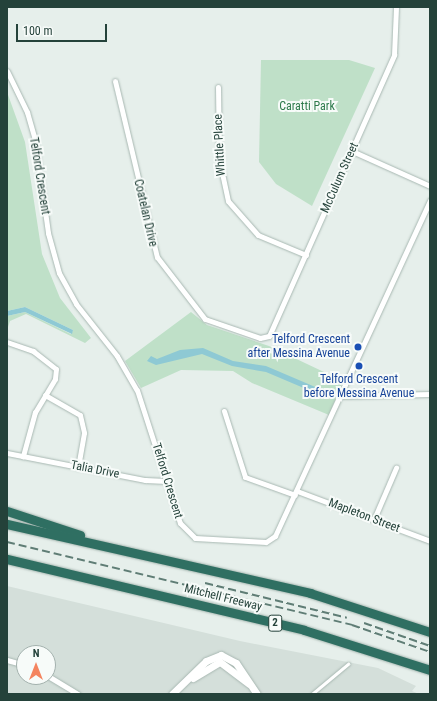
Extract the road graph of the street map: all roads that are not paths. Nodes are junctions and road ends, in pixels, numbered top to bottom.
1 (396, 7) edge
2 (7, 71) edge
3 (115, 81) dead end
4 (218, 87) dead end
5 (352, 151) junction
6 (430, 186) edge
7 (430, 200) edge
8 (306, 255) junction
9 (260, 338) joint
10 (7, 342) edge
11 (430, 394) edge
12 (45, 395) junction
13 (341, 396) junction
14 (224, 411) dead end
15 (7, 453) edge
16 (23, 456) junction
17 (78, 467) junction
18 (396, 468) dead end
19 (166, 481) junction
20 (296, 493) junction
21 (7, 511) edge
22 (374, 519) junction
23 (7, 524) edge
24 (430, 541) edge
25 (137, 553) junction
26 (7, 559) edge
27 (430, 632) edge
28 (348, 664) dead end
29 (430, 670) edge
30 (56, 681) edge
31 (78, 694) edge
32 (172, 694) edge
33 (257, 694) edge
34 (312, 694) edge

1 - 5 street, McCulum Street
2 - 19 street, Telford Crescent
3 - 9 street, Coatelan Drive
4 - 8 street, Whittle Place
5 - 6 street
5 - 8 street, McCulum Street
7 - 13 street, Telford Crescent
8 - 9 street, McCulum Street
10 - 12 street
11 - 13 street
12 - 16 street
12 - 17 street
13 - 20 street, Telford Crescent
14 - 20 street, Mapleton Street
15 - 16 street, Talia Drive
16 - 17 street, Talia Drive
17 - 19 street, Talia Drive
18 - 22 street
19 - 20 street, Telford Crescent
20 - 22 street, Mapleton Street
21 - 25 highway
22 - 24 street, Mapleton Street
23 - 25 highway, Mitchell Freeway
25 - 27 highway, Mitchell Freeway
26 - 29 highway, Mitchell Freeway / 2
28 - 34 lane
30 - 31 street
32 - 33 main road

